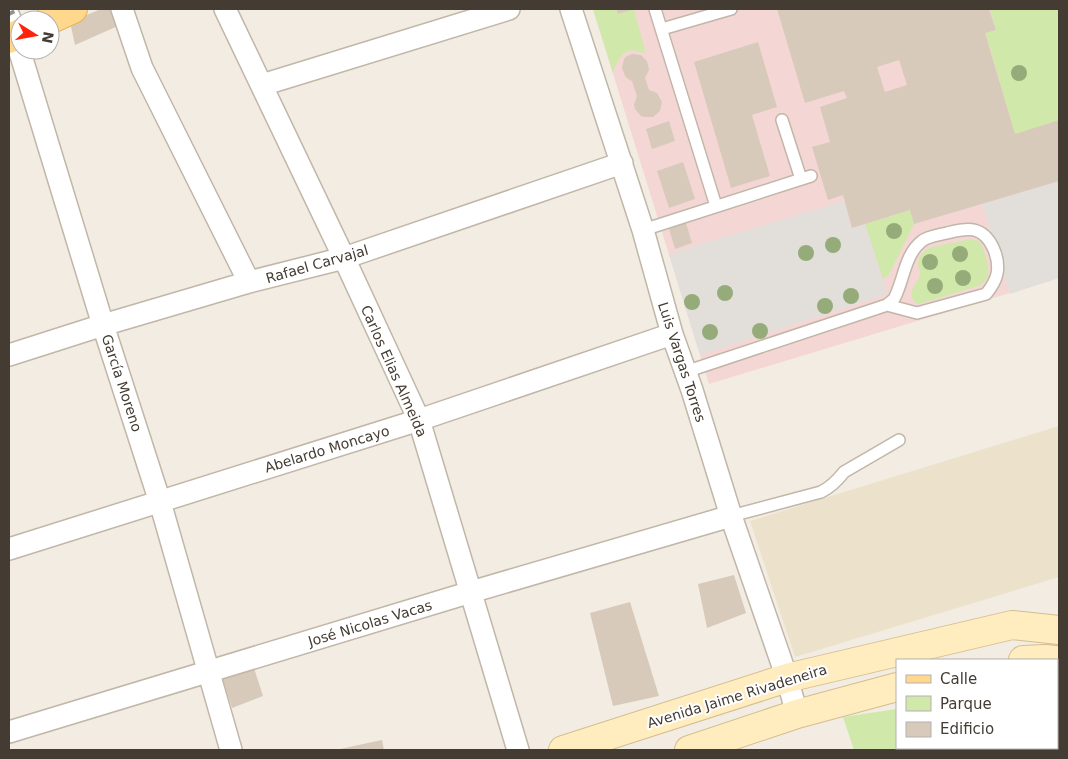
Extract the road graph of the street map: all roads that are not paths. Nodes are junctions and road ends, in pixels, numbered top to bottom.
1 (73, 9) edge
2 (122, 9) edge
3 (225, 9) edge
4 (509, 9) edge
5 (571, 9) edge
6 (655, 9) edge
7 (731, 9) edge
8 (60, 15) edge
9 (662, 29) junction
10 (22, 60) edge
11 (262, 86) junction
12 (782, 120) dead end
13 (622, 163) junction
14 (716, 206) junction
15 (643, 230) junction
16 (344, 258) junction
17 (249, 282) junction
18 (888, 305) junction
19 (103, 325) junction
20 (672, 334) junction
21 (9, 355) edge
22 (686, 372) junction
23 (419, 420) junction
24 (899, 440) dead end
25 (160, 502) junction
26 (731, 516) junction
27 (9, 549) edge
28 (471, 592) junction
29 (1059, 630) edge
30 (208, 672) junction
31 (788, 678) junction
32 (896, 687) edge
33 (797, 714) junction
34 (9, 732) edge
35 (231, 750) edge
36 (518, 750) edge
37 (563, 750) edge
38 (689, 750) edge

1 - 8 main road
2 - 17 street
3 - 11 street, Carlos Elias Almeida
4 - 11 street
5 - 13 street, Luis Vargas Torres
6 - 9 lane
7 - 9 lane
9 - 14 lane
10 - 19 street, García Moreno
11 - 16 street, Carlos Elias Almeida
12 - 14 lane
13 - 15 street, Luis Vargas Torres
13 - 16 street, Rafael Carvajal
14 - 15 lane
15 - 20 street, Luis Vargas Torres
16 - 17 street, Rafael Carvajal
16 - 23 street, Carlos Elias Almeida
17 - 19 street, Rafael Carvajal
18 - 18 lane
18 - 22 lane
19 - 21 street, Rafael Carvajal
19 - 25 street, García Moreno
20 - 22 street, Luis Vargas Torres
20 - 23 street, Abelardo Moncayo
22 - 26 street, Luis Vargas Torres
23 - 25 street, Abelardo Moncayo
23 - 28 street, Carlos Elias Almeida
24 - 26 lane
25 - 27 street, Abelardo Moncayo
25 - 30 street, García Moreno
26 - 28 street, José Nicolas Vacas
26 - 31 street, Luis Vargas Torres
28 - 30 street, José Nicolas Vacas
28 - 36 street, Carlos Elias Almeida
29 - 31 main road, Avenida Jaime Rivadeneira
30 - 34 street, José Nicolas Vacas
30 - 35 street, García Moreno
31 - 33 street, Luis Vargas Torres
31 - 37 main road, Avenida Jaime Rivadeneira
32 - 33 main road
33 - 38 main road

